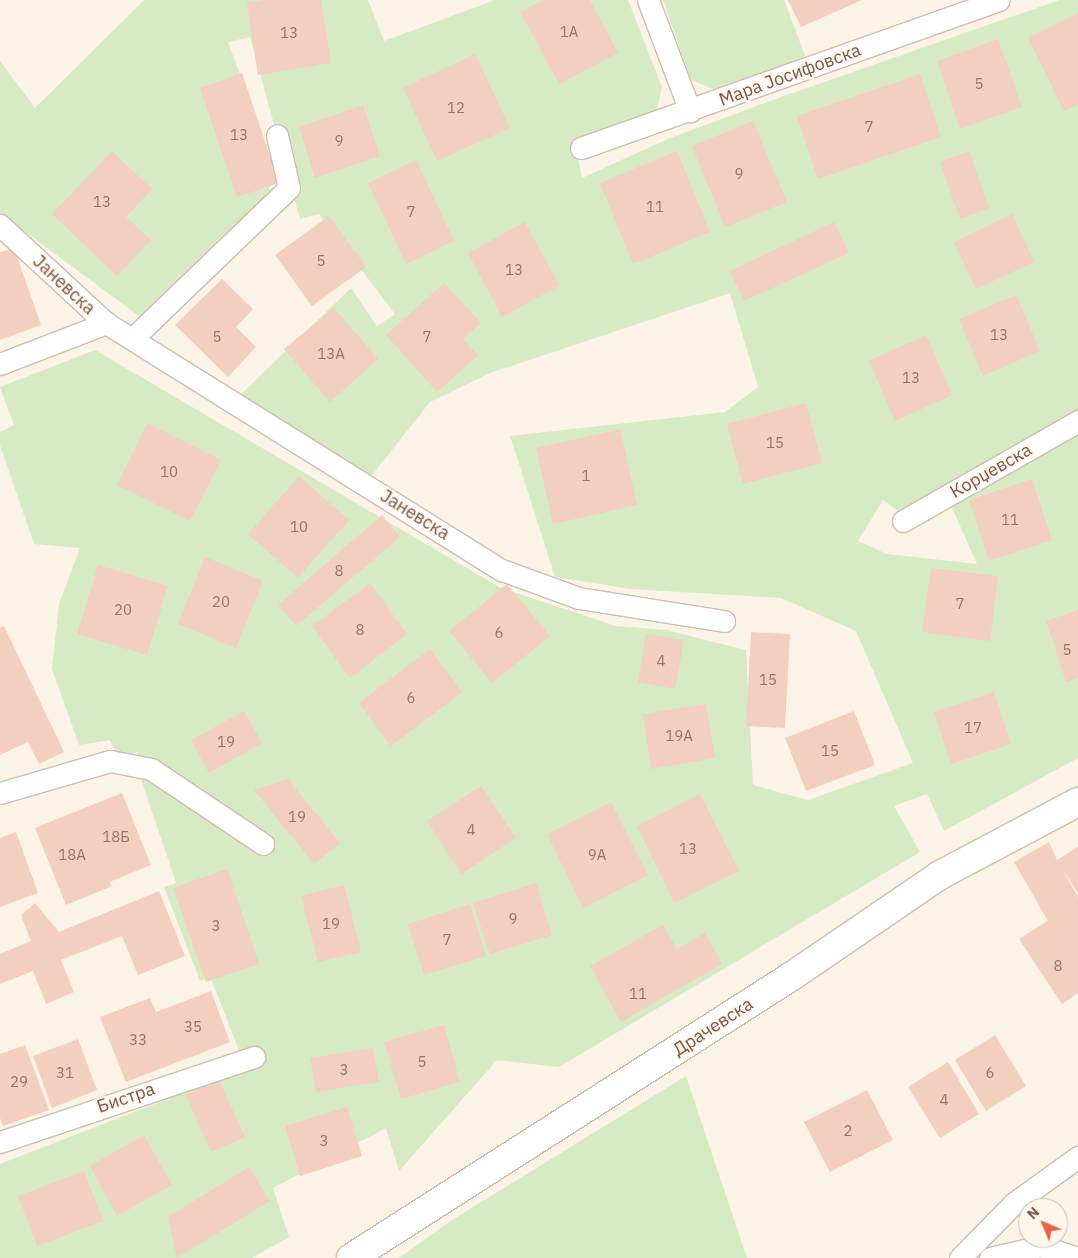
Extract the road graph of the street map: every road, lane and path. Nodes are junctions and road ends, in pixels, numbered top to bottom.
1 (648, 0) edge
2 (999, 0) edge
3 (690, 111) junction
4 (277, 135) dead end
5 (581, 148) dead end
6 (0, 225) edge
7 (106, 323) junction
8 (134, 338) junction
9 (0, 364) edge
10 (1078, 421) edge
11 (903, 521) dead end
12 (724, 621) dead end
13 (0, 793) edge
14 (1078, 802) edge
15 (262, 844) dead end
16 (254, 1057) dead end
17 (0, 1142) edge
18 (1078, 1157) edge
19 (351, 1258) edge
20 (960, 1258) edge
21 (990, 1258) edge
22 (1077, 1258) edge

1 - 3 lane
2 - 3 lane, Мара Јосифовска
3 - 5 lane, Мара Јосифовска
4 - 8 lane
6 - 7 lane, Јаневска
7 - 8 lane, Јаневска
7 - 9 lane
8 - 12 lane, Јаневска
10 - 11 lane, Корџевска
13 - 15 lane
14 - 19 main road, Драчевска
16 - 17 lane, Бистра
18 - 20 lane
21 - 22 lane

